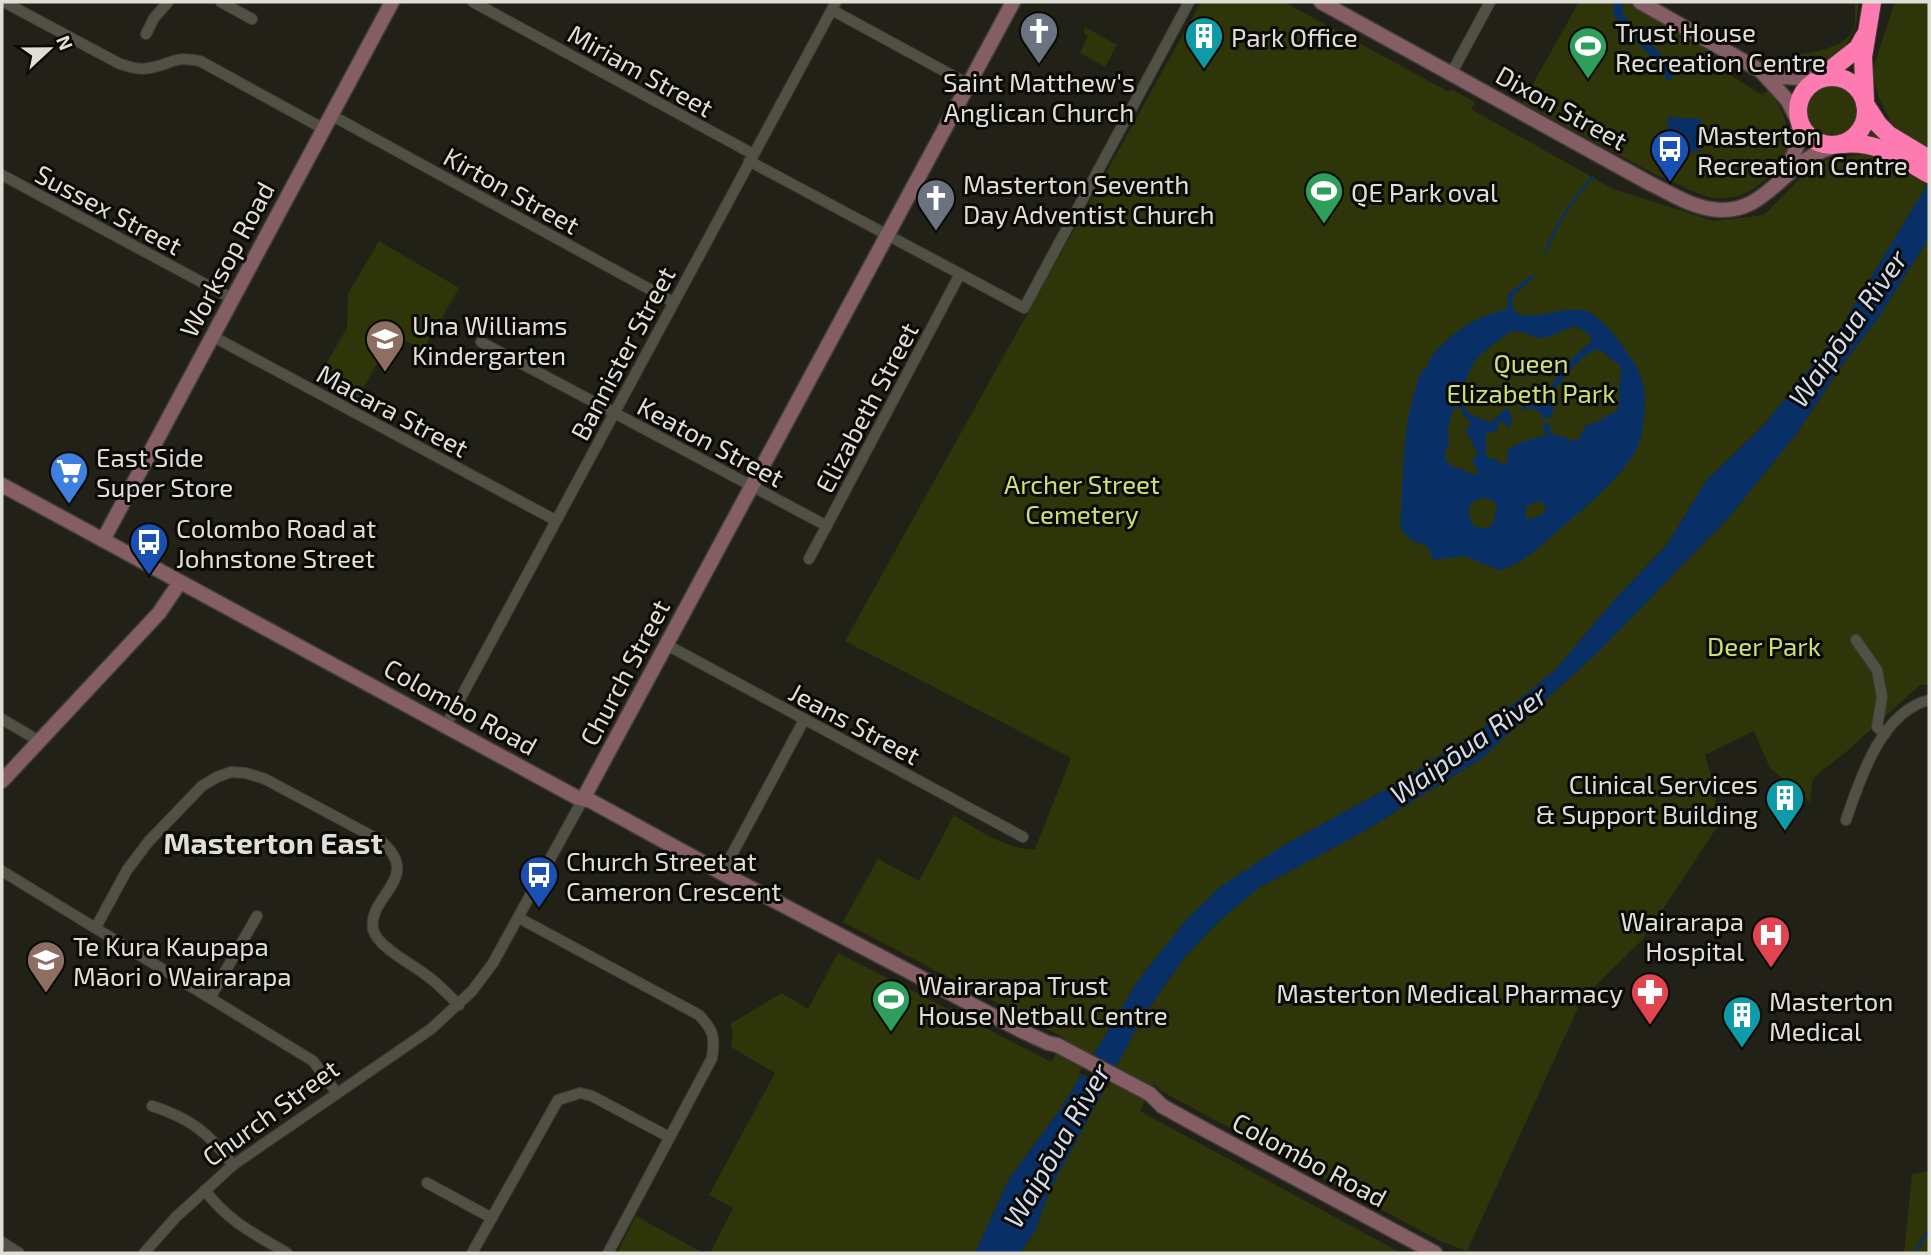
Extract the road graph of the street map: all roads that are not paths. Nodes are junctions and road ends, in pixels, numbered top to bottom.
1 (4, 2) edge
2 (168, 2) edge
3 (221, 2) edge
4 (392, 2) edge
5 (473, 2) edge
6 (1013, 2) edge
7 (1189, 2) edge
8 (1321, 2) edge
9 (1490, 2) edge
10 (1640, 2) edge
11 (1872, 2) edge
12 (834, 6) edge
13 (252, 19) dead end
14 (1869, 27) junction
15 (146, 34) dead end
16 (1761, 71) junction
17 (1451, 74) junction
18 (1818, 79) junction
19 (968, 84) junction
20 (1865, 103) junction
21 (327, 122) junction
22 (1799, 122) junction
23 (1837, 145) junction
24 (1900, 150) junction
25 (751, 158) junction
26 (1929, 159) edge
27 (1929, 174) edge
28 (2, 175) edge
29 (1784, 178) junction
30 (888, 235) junction
31 (960, 274) junction
32 (233, 299) junction
33 (673, 302) junction
34 (212, 336) junction
35 (481, 342) dead end
36 (613, 412) junction
37 (2, 485) edge
38 (751, 487) junction
39 (555, 520) junction
40 (827, 526) junction
41 (103, 540) junction
42 (809, 559) dead end
43 (180, 582) junction
44 (1856, 640) dead end
45 (667, 645) junction
46 (1929, 700) edge
47 (2, 719) edge
48 (804, 720) junction
49 (446, 725) junction
50 (1885, 734) junction
51 (39, 741) junction
52 (2, 781) edge
53 (583, 799) junction
54 (1846, 820) dead end
55 (1023, 837) dead end
56 (2, 871) edge
57 (722, 873) junction
58 (257, 916) dead end
59 (519, 918) junction
60 (96, 927) junction
61 (210, 998) junction
62 (459, 1005) junction
63 (337, 1093) junction
64 (152, 1106) dead end
65 (669, 1137) junction
66 (233, 1165) junction
67 (427, 1183) dead end
68 (205, 1190) junction
69 (492, 1218) junction
70 (2, 1242) edge
71 (19, 1253) edge
72 (144, 1253) edge
73 (287, 1253) edge
74 (472, 1253) edge
75 (608, 1253) edge
76 (1435, 1253) edge

1 - 21 street, Kirton Street
2 - 15 street
3 - 13 street
4 - 21 street, Worksop Road
5 - 25 street, Miriam Street
6 - 19 street, Church Street
7 - 31 street, Miriam Street
8 - 17 street, Dixon Street
9 - 17 street
10 - 16 street
11 - 14 highway
12 - 19 street
12 - 25 street, Bannister Street
14 - 18 highway
14 - 20 highway
16 - 18 street
16 - 22 street
17 - 29 street, Dixon Street
18 - 20 highway
18 - 22 highway
19 - 30 street, Church Street
20 - 23 highway
20 - 24 highway
21 - 32 street, Worksop Road
21 - 33 street, Kirton Street
22 - 23 highway
22 - 29 street, Dixon Street
23 - 24 highway
23 - 29 street, Dixon Street
24 - 26 highway
24 - 27 highway
25 - 30 street, Miriam Street
25 - 33 street, Bannister Street
28 - 32 street, Sussex Street
30 - 31 street, Miriam Street
30 - 38 street, Church Street
31 - 40 street, Elizabeth Street
32 - 34 street, Worksop Road
33 - 36 street, Bannister Street
34 - 39 street, Macara Street
34 - 41 street, Worksop Road
35 - 36 street, Keaton Street
36 - 38 street, Keaton Street
36 - 39 street, Bannister Street
37 - 41 street, Colombo Road
38 - 40 street, Keaton Street
38 - 45 street, Church Street
39 - 49 street, Bannister Street
40 - 42 street, Elizabeth Street
41 - 43 street, Colombo Road
43 - 49 street, Colombo Road
43 - 51 street
44 - 50 street
45 - 48 street, Jeans Street
45 - 53 street, Church Street
46 - 50 street
47 - 51 street
48 - 55 street, Jeans Street
48 - 57 street
49 - 53 street, Colombo Road
50 - 54 street
51 - 52 street
53 - 57 street, Colombo Road
53 - 59 street, Church Street
56 - 60 street
57 - 76 street, Colombo Road
58 - 61 street
59 - 62 street, Church Street
59 - 65 street
60 - 61 street
60 - 62 street
61 - 63 street
62 - 63 street, Church Street
63 - 66 street, Church Street
64 - 66 street
65 - 69 street
65 - 75 street
66 - 68 street, Church Street
67 - 69 street
68 - 72 street, Church Street
68 - 73 street
69 - 74 street
70 - 71 street

